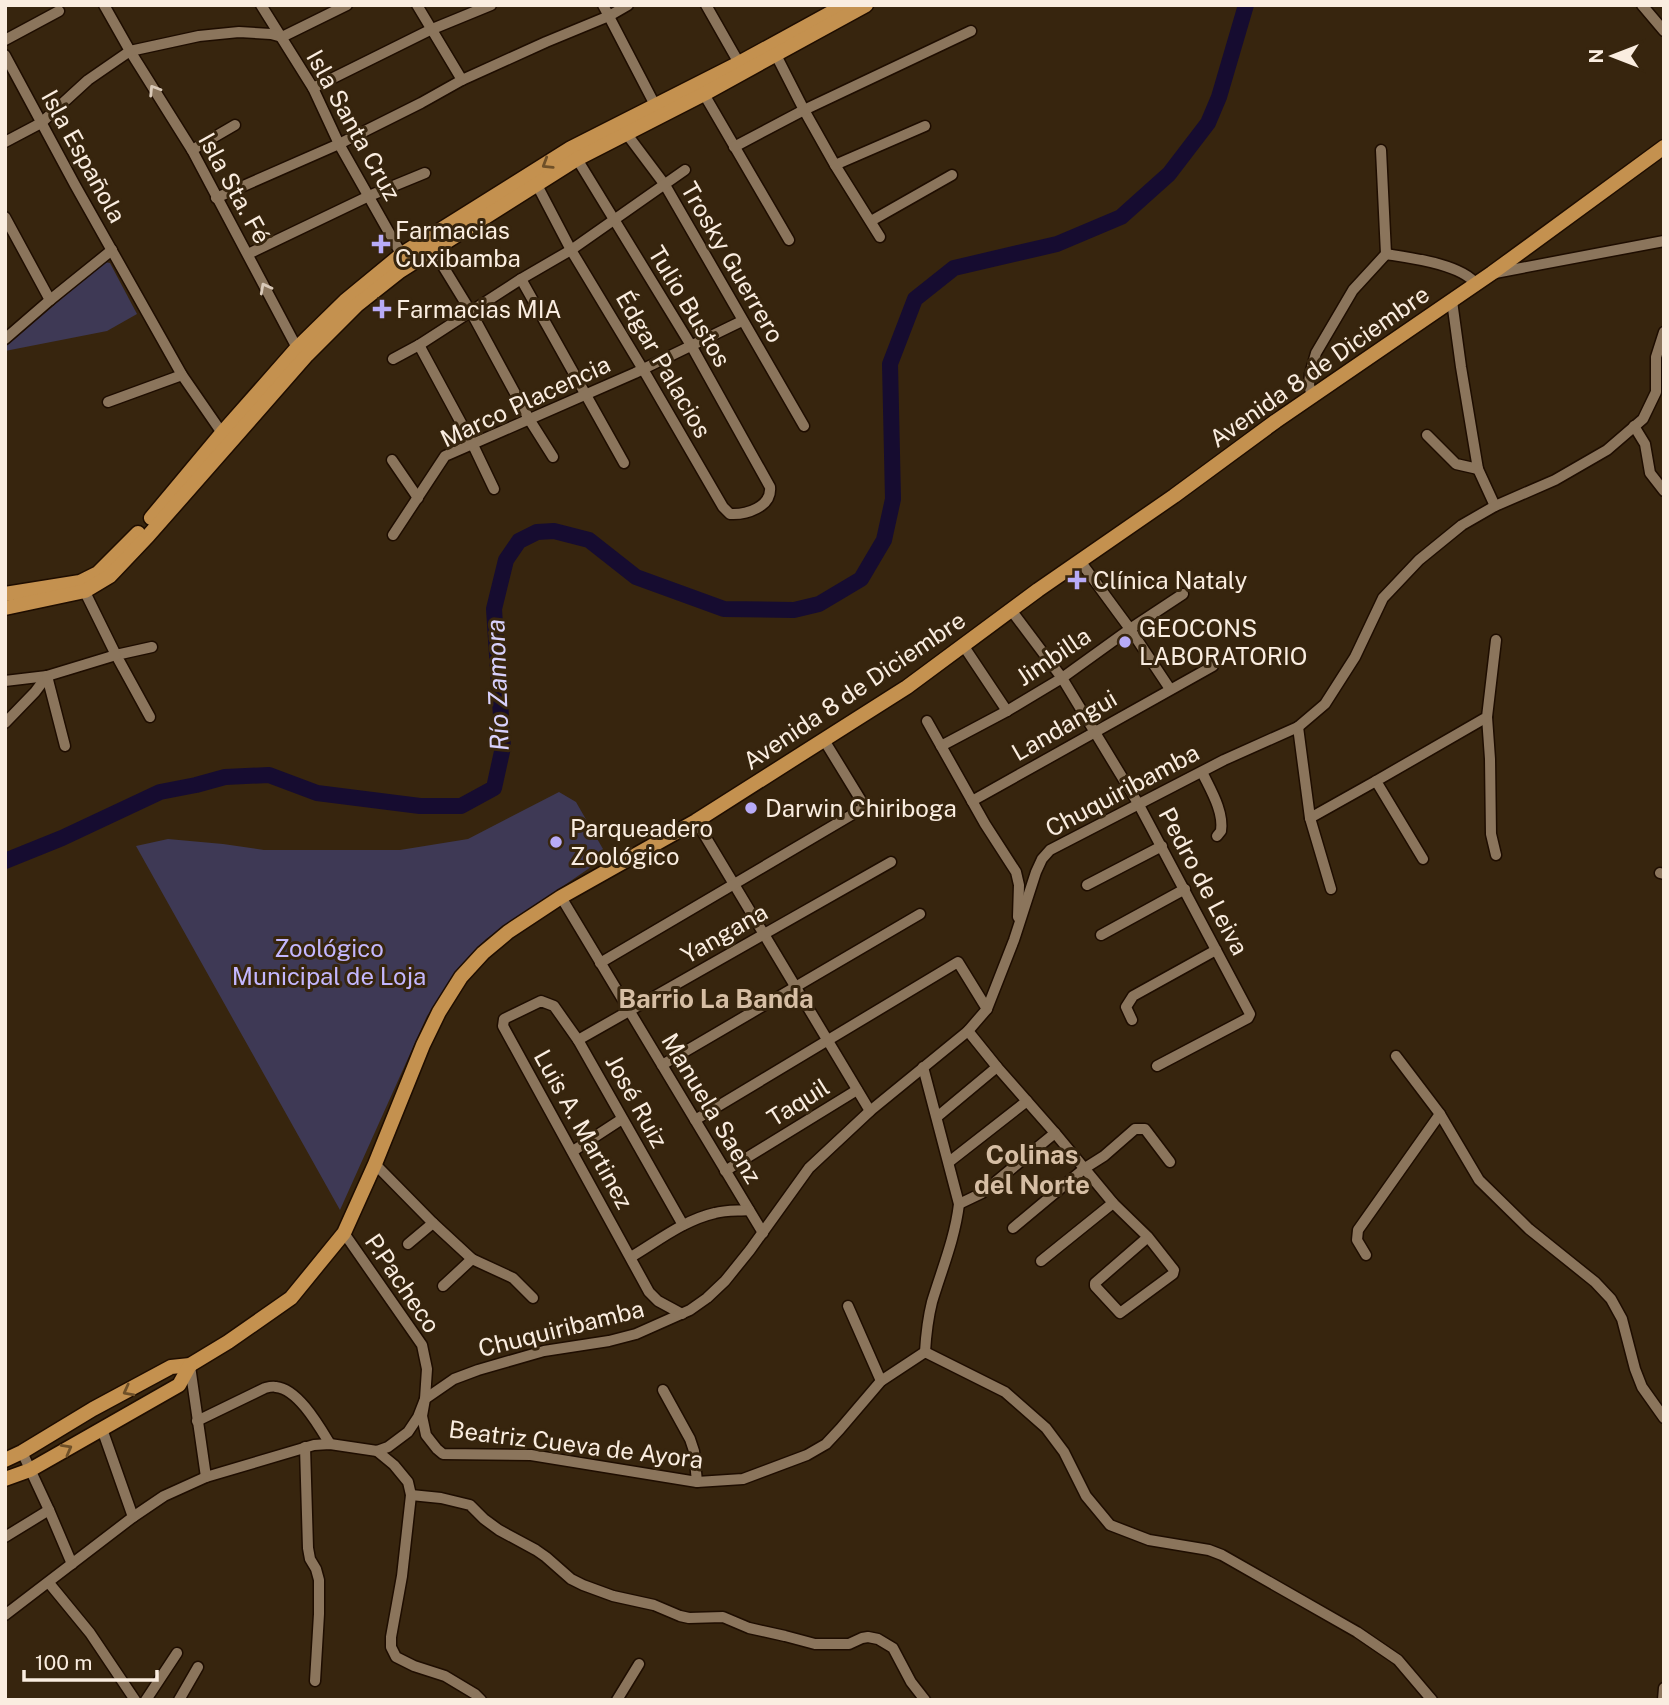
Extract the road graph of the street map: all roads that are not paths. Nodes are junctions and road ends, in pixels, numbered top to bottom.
1 (104, 5) edge
2 (261, 5) edge
3 (347, 5) edge
4 (417, 5) edge
5 (491, 5) edge
6 (628, 5) edge
7 (706, 5) edge
8 (866, 5) edge
9 (1647, 7) edge
10 (845, 9) edge
11 (606, 10) edge
12 (59, 11) dead end
13 (430, 30) junction
14 (971, 31) dead end
15 (1664, 32) edge
16 (282, 37) junction
17 (5, 40) edge
18 (130, 51) junction
19 (5, 55) edge
20 (776, 55) junction
21 (739, 63) junction
22 (462, 80) junction
23 (313, 88) junction
24 (701, 89) junction
25 (655, 105) junction
26 (804, 110) junction
27 (41, 123) junction
28 (235, 125) dead end
29 (925, 127) dead end
30 (623, 128) junction
31 (5, 142) edge
32 (339, 144) junction
33 (734, 147) junction
34 (1664, 147) edge
35 (192, 150) junction
36 (1381, 150) dead end
37 (574, 153) junction
38 (835, 165) junction
39 (685, 170) dead end
40 (425, 173) dead end
41 (952, 175) dead end
42 (665, 185) junction
43 (537, 186) junction
44 (369, 196) junction
45 (216, 198) junction
46 (5, 217) edge
47 (613, 220) junction
48 (871, 221) junction
49 (880, 237) dead end
50 (789, 240) dead end
51 (1664, 241) edge
52 (430, 245) junction
53 (112, 250) junction
54 (571, 250) junction
55 (248, 254) junction
56 (1386, 254) junction
57 (405, 260) junction
58 (1492, 273) junction
59 (521, 279) junction
60 (1476, 284) junction
61 (50, 300) junction
62 (1452, 301) junction
63 (471, 312) junction
64 (742, 321) junction
65 (1664, 332) edge
66 (5, 339) edge
67 (419, 345) junction
68 (692, 347) junction
69 (302, 353) junction
70 (393, 359) dead end
71 (643, 369) junction
72 (182, 375) junction
73 (587, 395) junction
74 (1312, 396) junction
75 (108, 402) dead end
76 (528, 419) junction
77 (804, 426) dead end
78 (1634, 426) junction
79 (222, 433) junction
80 (1427, 435) dead end
81 (472, 445) junction
82 (552, 457) dead end
83 (392, 460) dead end
84 (624, 463) dead end
85 (1478, 469) junction
86 (770, 488) joint
87 (494, 489) dead end
88 (1664, 491) edge
89 (418, 498) junction
90 (1495, 506) junction
91 (393, 536) dead end
92 (1080, 561) junction
93 (82, 586) junction
94 (1183, 594) dead end
95 (10, 600) edge
96 (1011, 610) junction
97 (1130, 629) junction
98 (1496, 640) dead end
99 (964, 645) junction
100 (152, 647) dead end
101 (116, 655) junction
102 (1213, 666) dead end
103 (47, 676) junction
104 (1062, 678) junction
105 (5, 681) edge
106 (1170, 690) junction
107 (1007, 711) junction
108 (150, 717) dead end
109 (1487, 717) junction
110 (927, 721) dead end
111 (5, 723) edge
112 (1298, 727) junction
113 (1095, 731) junction
114 (824, 740) junction
115 (65, 746) dead end
116 (941, 746) junction
117 (1202, 772) junction
118 (1376, 781) junction
119 (972, 801) junction
120 (1139, 805) junction
121 (1310, 818) junction
122 (696, 821) junction
123 (1217, 836) dead end
124 (1161, 846) junction
125 (1496, 855) dead end
126 (1423, 859) dead end
127 (891, 862) dead end
128 (734, 884) junction
129 (1087, 886) dead end
130 (1185, 889) junction
131 (1331, 889) dead end
132 (561, 897) junction
133 (920, 914) dead end
134 (1018, 927) junction
135 (764, 934) junction
136 (1101, 935) dead end
137 (1216, 950) junction
138 (600, 962) junction
139 (795, 986) junction
140 (548, 1003) joint
141 (987, 1009) junction
142 (629, 1011) junction
143 (1132, 1020) dead end
144 (968, 1031) junction
145 (578, 1040) junction
146 (828, 1040) junction
147 (1396, 1056) dead end
148 (662, 1065) junction
149 (1157, 1066) dead end
150 (923, 1067) junction
151 (997, 1067) junction
152 (857, 1090) junction
153 (1027, 1101) junction
154 (870, 1111) junction
155 (1440, 1114) junction
156 (937, 1117) junction
157 (622, 1119) junction
158 (695, 1119) junction
159 (1055, 1133) junction
160 (573, 1151) junction
161 (949, 1162) junction
162 (1170, 1162) dead end
163 (375, 1164) junction
164 (1085, 1168) junction
165 (725, 1171) junction
166 (1113, 1203) junction
167 (959, 1204) junction
168 (749, 1210) junction
169 (433, 1223) junction
170 (683, 1225) junction
171 (1013, 1228) dead end
172 (344, 1233) junction
173 (763, 1233) junction
174 (1148, 1237) junction
175 (408, 1244) dead end
176 (1366, 1255) dead end
177 (631, 1257) junction
178 (472, 1259) junction
179 (1041, 1261) dead end
180 (443, 1286) dead end
181 (533, 1298) dead end
182 (848, 1306) dead end
183 (682, 1314) junction
184 (925, 1352) junction
185 (190, 1365) junction
186 (881, 1381) junction
187 (663, 1390) dead end
188 (425, 1399) junction
189 (1664, 1418) edge
190 (197, 1422) junction
191 (102, 1429) junction
192 (330, 1444) junction
193 (305, 1447) junction
194 (377, 1451) junction
195 (22, 1452) junction
196 (5, 1460) edge
197 (30, 1469) junction
198 (206, 1477) junction
199 (5, 1479) edge
200 (697, 1482) junction
201 (411, 1495) junction
202 (49, 1510) junction
203 (133, 1517) junction
204 (5, 1537) edge
205 (72, 1564) junction
206 (49, 1583) junction
207 (5, 1615) edge
208 (177, 1653) dead end
209 (639, 1664) dead end
210 (198, 1667) dead end
211 (315, 1681) dead end
212 (1664, 1688) edge
213 (135, 1700) edge
214 (146, 1700) edge
215 (179, 1700) edge
216 (481, 1700) edge
217 (617, 1700) edge
218 (925, 1700) edge
219 (1432, 1700) edge
220 (1663, 1700) edge

1 - 18 street, Isla Sta. Fé
2 - 16 street, Isla Santa Cruz
3 - 16 street
4 - 13 street
5 - 13 street
6 - 11 street
7 - 21 street
8 - 10 main road
9 - 15 street
10 - 20 main road
10 - 21 main road
11 - 22 street
11 - 25 street
12 - 17 street
13 - 22 street
13 - 23 street
14 - 26 street
16 - 18 street
16 - 23 street, Isla Santa Cruz
18 - 27 street
35 -> 18 street, Isla Sta. Fé
19 - 27 street, Isla Española
20 - 24 main road
20 - 26 street
21 - 24 main road
22 - 32 street
23 - 32 street, Isla Santa Cruz
24 - 25 main road
24 - 30 main road
24 - 33 street
25 - 30 main road
26 - 33 street
26 - 38 street
27 - 31 street
27 - 53 street, Isla Española
28 - 35 street
29 - 38 street
30 - 37 main road
30 - 42 street, Trosky Guerrero
32 - 44 street, Isla Santa Cruz
32 - 45 street
33 - 50 street
34 - 58 main road, Avenida 8 de Diciembre
35 - 45 street, Isla Sta. Fé
36 - 56 street
37 - 43 main road
37 - 47 street, Tulio Bustos
37 -> 52 main road
38 - 48 street
39 - 42 street
40 - 44 street
41 - 48 street
42 - 47 street
42 - 64 street, Trosky Guerrero
43 - 52 main road
43 - 54 street, Édgar Palacios
44 - 55 street
44 - 57 street, Isla Santa Cruz
45 - 55 street, Isla Sta. Fé
46 - 61 street
47 - 54 street
47 - 68 street, Tulio Bustos
48 - 49 street
51 - 58 street
52 - 57 main road
52 - 63 street
53 - 61 street
53 - 72 street, Isla Española
54 - 59 street
54 - 71 street, Édgar Palacios
69 -> 55 street, Isla Sta. Fé
56 - 60 street
56 - 74 street
57 - 69 main road
58 - 60 main road, Avenida 8 de Diciembre
59 - 63 street
59 - 73 street
60 - 62 main road, Avenida 8 de Diciembre
61 - 66 street
62 - 74 main road, Avenida 8 de Diciembre
62 - 85 street
63 - 67 street
63 - 76 street
64 - 68 street, Marco Placencia
64 - 77 street, Trosky Guerrero
65 - 78 street, Chuquiribamba
67 - 70 street
67 - 81 street
68 - 71 street, Marco Placencia
68 - 86 street, Tulio Bustos
69 - 79 main road
69 - 93 main road
71 - 73 street, Marco Placencia
71 - 86 street, Édgar Palacios
72 - 75 street
72 - 79 street, Isla Española
73 - 76 street, Marco Placencia
73 - 84 street
74 - 92 main road, Avenida 8 de Diciembre
76 - 81 street, Marco Placencia
76 - 82 street
78 - 88 street
78 - 90 street, Chuquiribamba
79 - 93 main road
80 - 85 street
81 - 87 street
81 - 89 street, Marco Placencia
83 - 89 street
85 - 90 street
89 - 91 street, Marco Placencia
90 - 112 street, Chuquiribamba
92 - 96 main road, Avenida 8 de Diciembre
92 - 97 street
93 - 95 main road
93 - 101 street
94 - 97 street, Jimbilla
96 - 99 main road, Avenida 8 de Diciembre
96 - 104 street, Pedro de Leiva
97 - 104 street, Jimbilla
97 - 106 street
98 - 109 street
99 - 107 street
99 - 114 main road, Avenida 8 de Diciembre
100 - 101 street
101 - 103 street
101 - 108 street
102 - 106 street, Landangui
103 - 105 street
103 - 111 street
103 - 115 street
104 - 107 street, Jimbilla
104 - 113 street, Pedro de Leiva
106 - 113 street, Landangui
107 - 116 street, Jimbilla
109 - 118 street
109 - 125 street
110 - 116 street
112 - 117 street, Chuquiribamba
112 - 121 street
113 - 119 street, Landangui
113 - 120 street, Pedro de Leiva
114 - 122 main road, Avenida 8 de Diciembre
114 - 128 street
116 - 119 street
117 - 120 street, Chuquiribamba
117 - 123 street
118 - 121 street
118 - 126 street
119 - 134 street
120 - 124 street, Pedro de Leiva
120 - 134 street, Chuquiribamba
121 - 131 street
122 - 128 street
122 - 132 main road, Avenida 8 de Diciembre
124 - 129 street
124 - 130 street, Pedro de Leiva
127 - 135 street, Yangana
128 - 135 street
128 - 138 street
130 - 136 street
130 - 137 street, Pedro de Leiva
132 - 138 street, Manuela Saenz
132 - 163 main road, Avenida 8 de Diciembre
133 - 139 street
134 - 141 street, Chuquiribamba
135 - 139 street
135 - 142 street, Yangana
137 - 143 street
137 - 149 street, Pedro de Leiva
138 - 142 street, Manuela Saenz
139 - 146 street
139 - 148 street
140 - 145 street, José Ruiz
140 - 160 street, Luis A. Martinez
141 - 144 street, Chuquiribamba
141 - 146 street
142 - 145 street, Yangana
142 - 148 street, Manuela Saenz
144 - 150 street, Chuquiribamba
144 - 151 street
145 - 157 street, José Ruiz
146 - 152 street
146 - 158 street
147 - 155 street
148 - 158 street, Manuela Saenz
150 - 154 street, Chuquiribamba
150 - 156 street
151 - 153 street
151 - 156 street
152 - 154 street
152 - 165 street, Taquil
153 - 159 street
153 - 161 street
154 - 173 street, Chuquiribamba
155 - 176 street
155 - 189 street
156 - 161 street
157 - 160 street
157 - 170 street, José Ruiz
158 - 165 street, Manuela Saenz
159 - 164 street
159 - 167 street
160 - 177 street, Luis A. Martinez
161 - 167 street
162 - 164 street
163 - 169 street
163 - 172 main road, Avenida 8 de Diciembre
164 - 166 street
164 - 171 street
165 - 168 street, Manuela Saenz
166 - 174 street
166 - 179 street
167 - 184 street
168 - 170 street
168 - 173 street, Manuela Saenz
169 - 175 street
169 - 178 street
170 - 177 street
172 - 185 main road, Avenida 8 de Diciembre
172 - 188 street, P.Pacheco
173 - 183 street, Chuquiribamba
174 - 174 street
177 - 183 street, Luis A. Martinez
178 - 180 street
178 - 181 street
182 - 186 street
183 - 188 street, Chuquiribamba
184 - 186 street, Beatriz Cueva de Ayora
184 - 219 street
185 - 190 street
185 - 191 main road, Avenida 8 de Diciembre
185 -> 195 main road, Avenida 8 de Diciembre
186 - 200 street, Beatriz Cueva de Ayora
187 - 200 street
188 - 194 street, Chuquiribamba
188 - 200 street, Beatriz Cueva de Ayora
190 - 192 street
190 - 198 street
197 -> 191 main road, Avenida 8 de Diciembre
191 - 203 street
192 - 193 street
192 - 194 street
193 - 198 street
193 - 211 street
194 - 201 street
195 - 196 main road, Avenida 8 de Diciembre
195 - 197 street
197 - 199 main road, Avenida 8 de Diciembre
197 - 202 street
198 - 203 street
201 - 216 street
201 - 218 street
202 - 204 street
202 - 205 street
203 - 205 street
205 - 206 street
206 - 207 street
206 - 213 street
208 - 214 street
209 - 217 street
210 - 215 street
212 - 220 street

